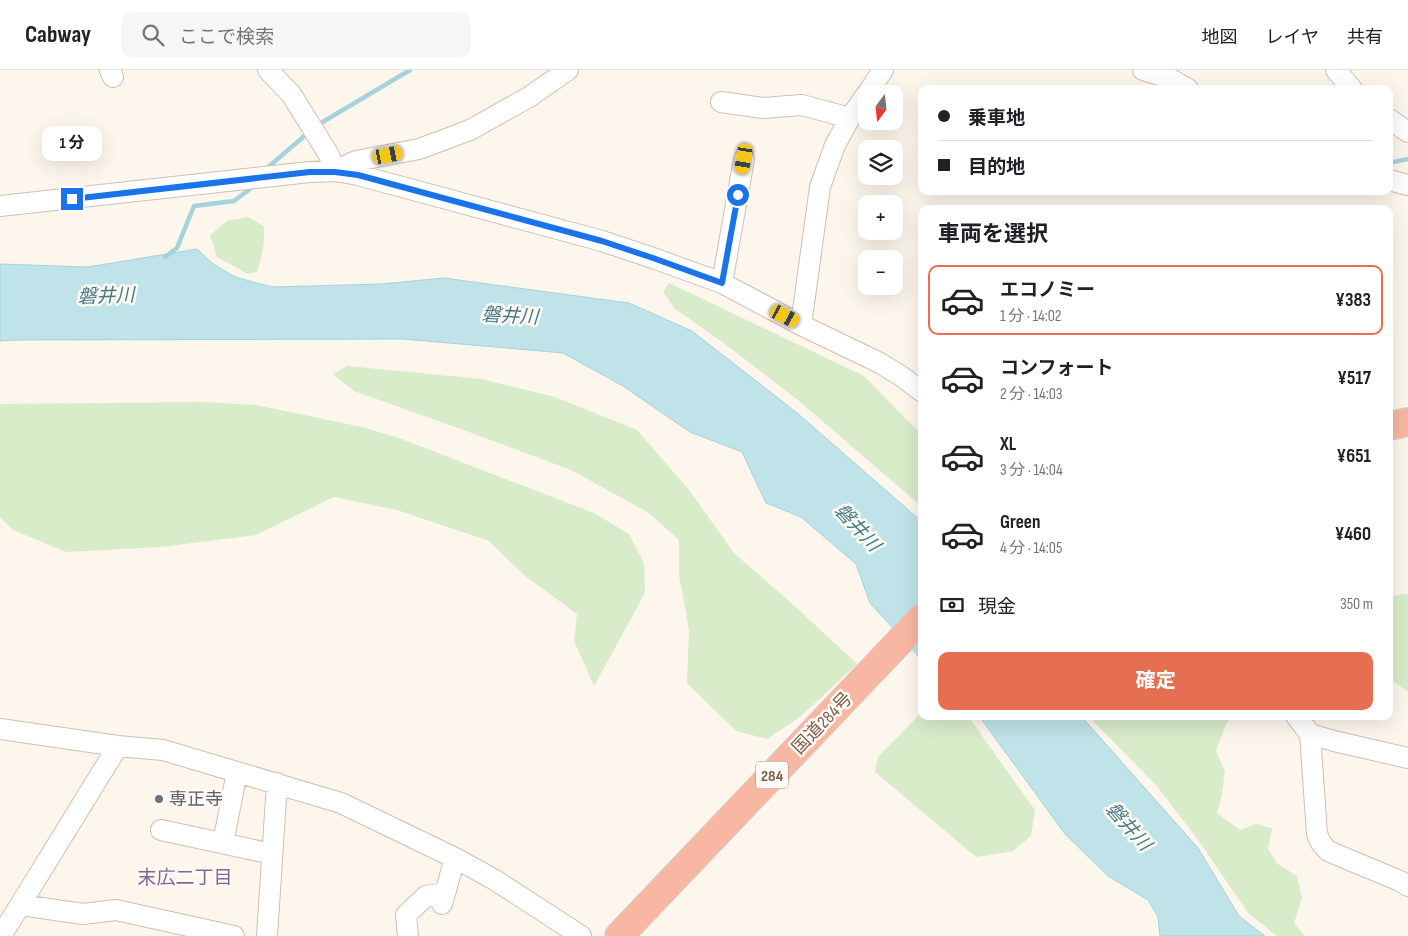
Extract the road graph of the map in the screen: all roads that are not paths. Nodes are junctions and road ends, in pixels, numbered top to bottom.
1 (268, 70) edge
2 (568, 70) edge
3 (883, 70) edge
4 (1143, 70) edge
5 (1336, 70) edge
6 (873, 85) edge
7 (1181, 85) edge
8 (1349, 85) edge
9 (721, 102) dead end
10 (858, 107) edge
11 (850, 118) junction
12 (1393, 122) edge
13 (1408, 132) edge
14 (744, 159) dead end
15 (335, 172) junction
16 (1393, 181) edge
17 (1408, 185) edge
18 (0, 206) edge
19 (722, 283) junction
20 (801, 325) junction
21 (918, 389) edge
22 (1408, 422) edge
23 (1393, 425) edge
24 (918, 622) edge
25 (1299, 720) edge
26 (0, 729) edge
27 (1310, 734) junction
28 (118, 746) junction
29 (1408, 758) edge
30 (237, 772) junction
31 (277, 783) junction
32 (161, 830) dead end
33 (223, 843) junction
34 (272, 854) junction
35 (455, 858) junction
36 (1408, 886) edge
37 (21, 905) junction
38 (4, 926) edge
39 (621, 933) edge
40 (234, 936) edge
41 (267, 936) edge
42 (408, 936) edge
43 (580, 936) edge

1 - 15 street
2 - 15 street
3 - 6 street
4 - 7 street
5 - 8 street
9 - 11 street
10 - 11 street
11 - 20 street
12 - 13 street
14 - 19 street
15 - 18 street
15 - 19 street
16 - 17 street
19 - 20 street
20 - 21 street
22 - 23 highway
24 - 39 highway, 国道284号 / 284
25 - 27 street
26 - 28 street
27 - 29 street
27 - 36 street
28 - 30 street
28 - 37 street
30 - 31 street
30 - 33 street
31 - 34 street
31 - 35 street
32 - 33 street
33 - 34 street
34 - 41 street
35 - 42 street
35 - 43 street
37 - 38 street
37 - 40 street

